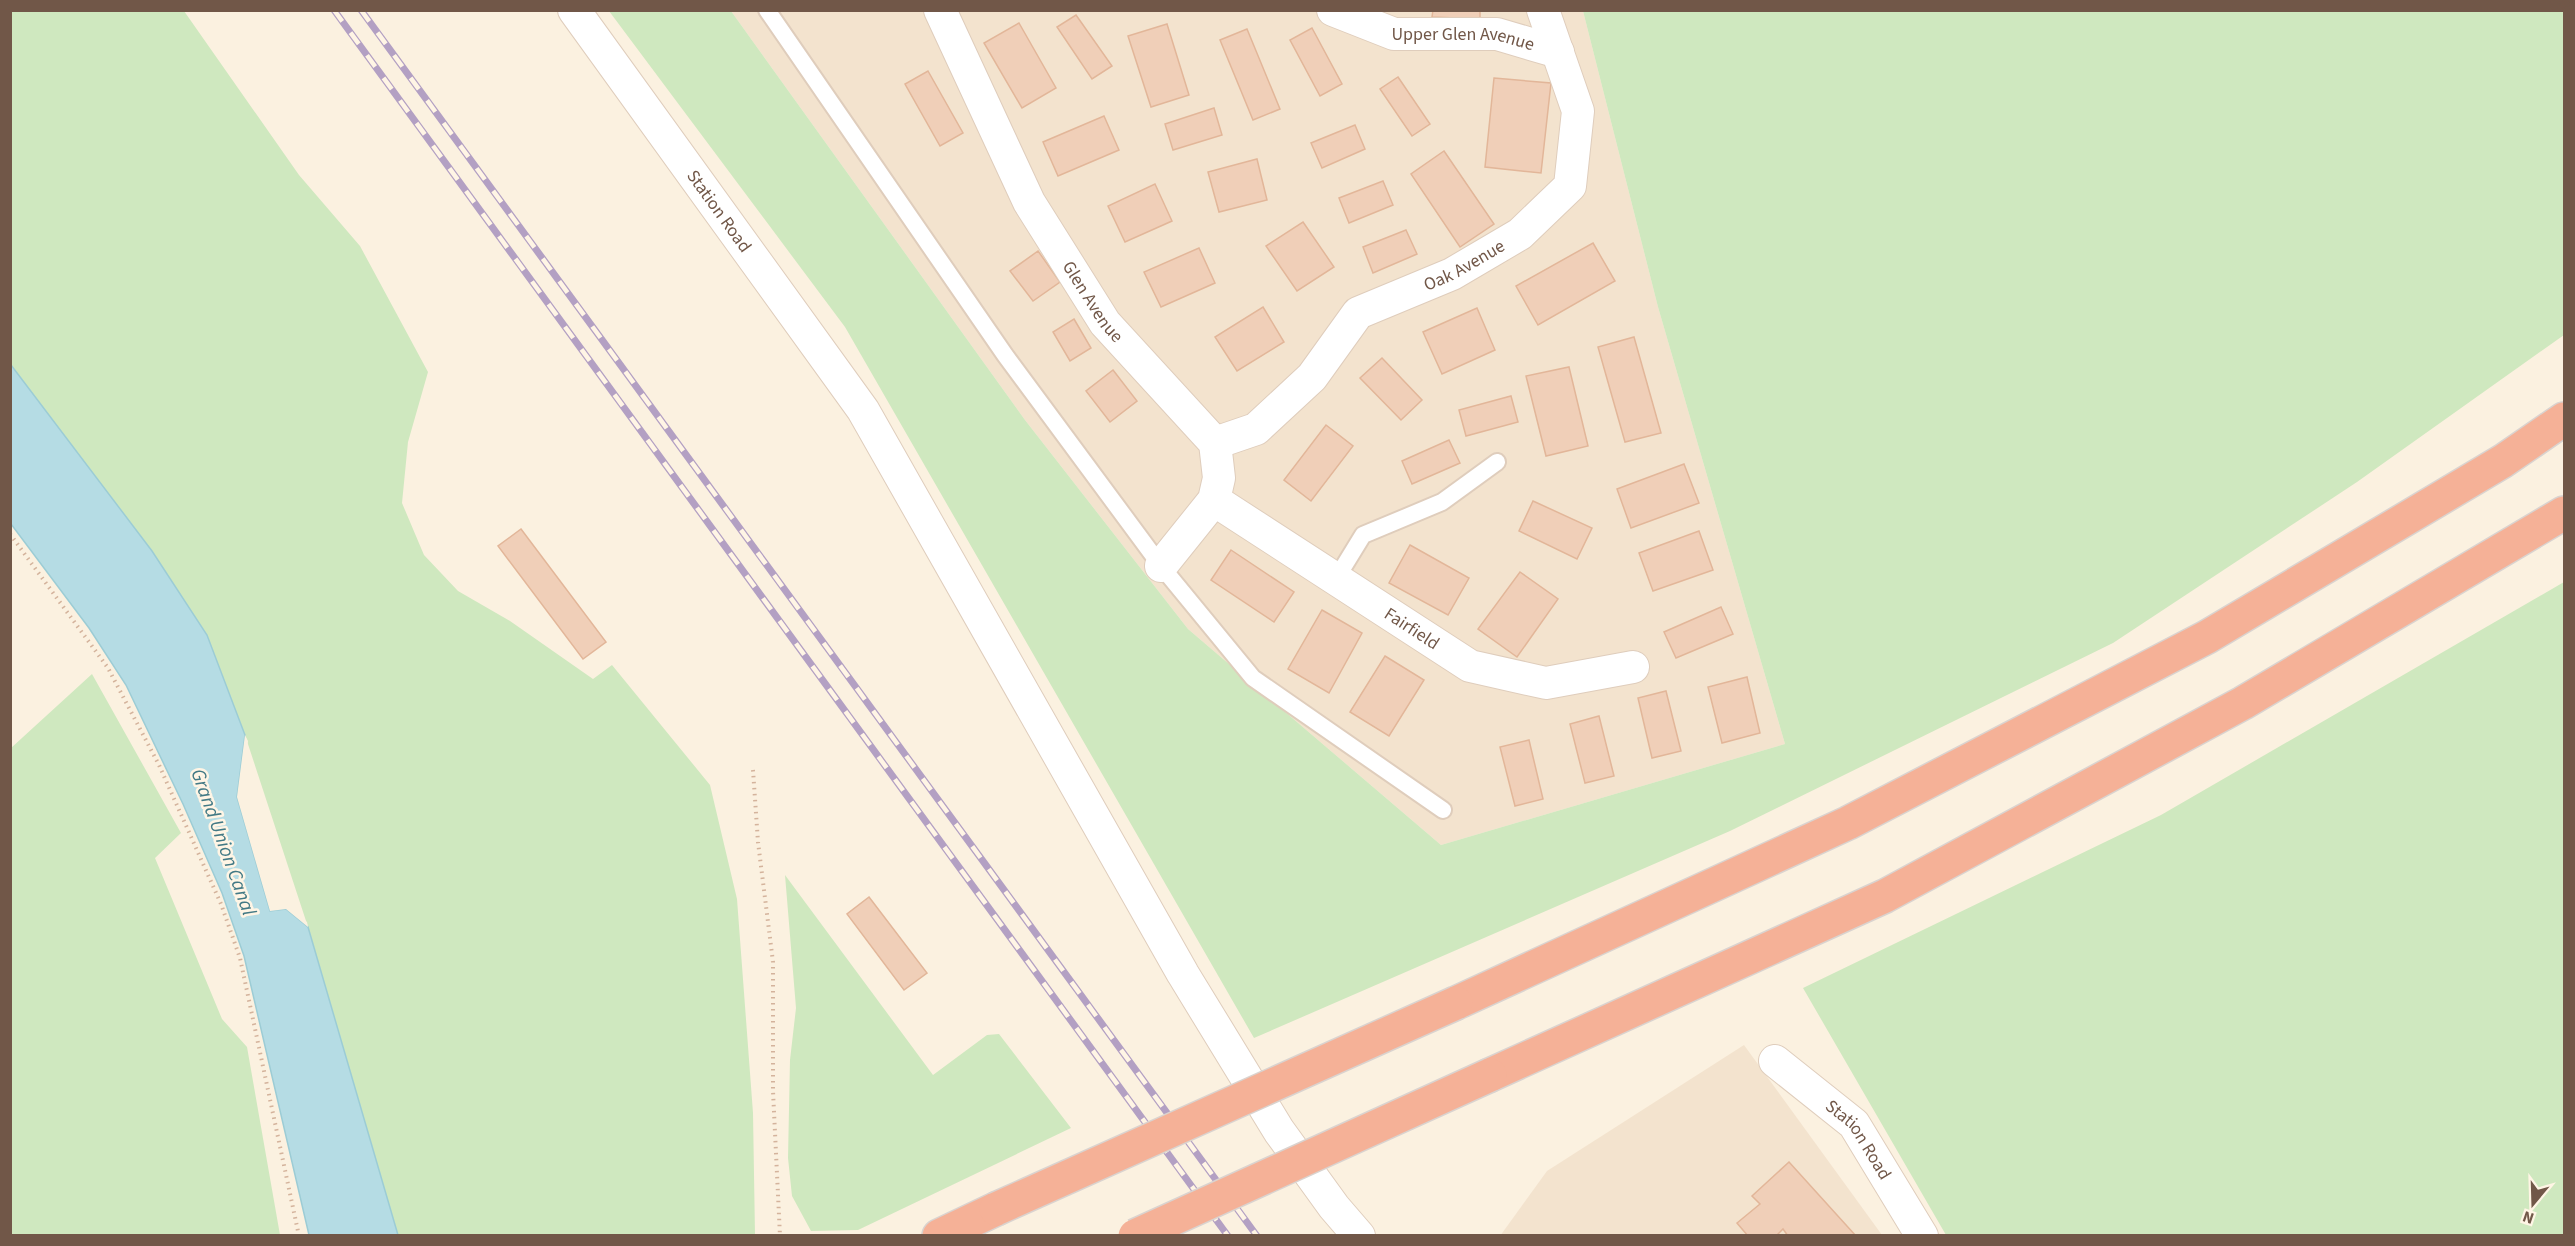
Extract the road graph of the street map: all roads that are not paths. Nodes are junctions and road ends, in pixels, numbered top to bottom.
1 (574, 10) edge
2 (767, 10) edge
3 (940, 10) edge
4 (1333, 10) edge
5 (1543, 10) edge
6 (1558, 52) junction
7 (2565, 419) edge
8 (1215, 443) junction
9 (1497, 462) dead end
10 (1214, 500) junction
11 (2565, 513) edge
12 (1161, 566) junction
13 (1336, 579) junction
14 (1633, 667) dead end
15 (1443, 810) dead end
16 (1775, 1061) dead end
17 (939, 1236) edge
18 (1135, 1236) edge
19 (1359, 1236) edge
20 (1922, 1236) edge

1 - 19 street, Station Road
2 - 12 lane
3 - 8 street, Glen Avenue
4 - 6 street, Upper Glen Avenue
5 - 6 street, Oak Avenue
6 - 8 street, Oak Avenue
7 - 17 highway, bridge
8 - 10 street
9 - 13 lane
10 - 12 street
10 - 13 street, Fairfield
11 - 18 highway, bridge
12 - 15 lane
13 - 14 street, Fairfield
16 - 20 street, Station Road

